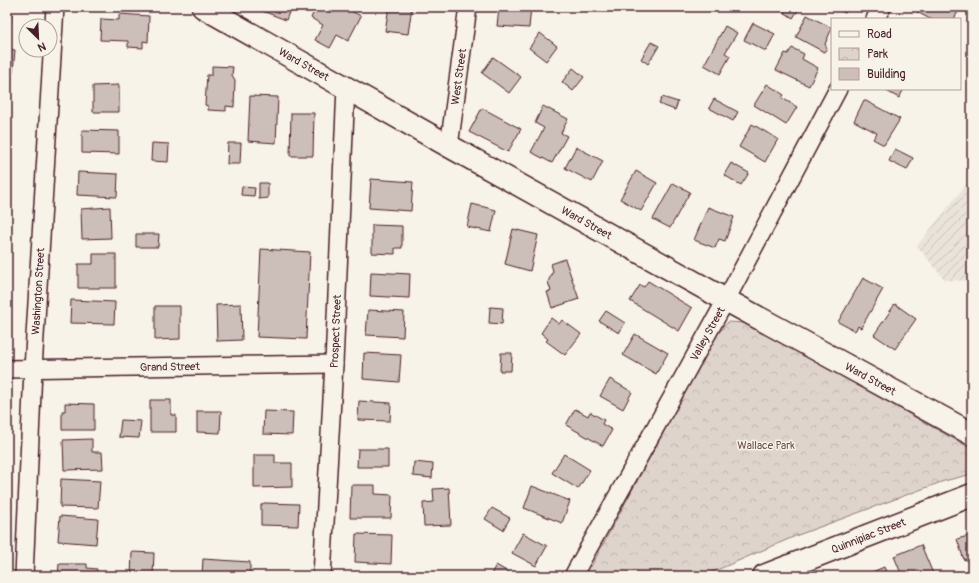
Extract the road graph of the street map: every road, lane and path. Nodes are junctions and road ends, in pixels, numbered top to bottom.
1 (54, 7) edge
2 (203, 7) edge
3 (468, 7) edge
4 (882, 7) edge
5 (876, 18) edge
6 (346, 87) junction
7 (837, 90) edge
8 (449, 146) junction
9 (726, 300) junction
10 (334, 364) junction
11 (7, 369) edge
12 (33, 369) junction
13 (972, 434) edge
14 (972, 495) edge
15 (24, 576) edge
16 (322, 576) edge
17 (573, 576) edge
18 (764, 576) edge

1 - 12 street, Washington Street
2 - 6 street, Ward Street
3 - 8 street, West Street
4 - 5 street
6 - 8 street, Ward Street
6 - 10 street, Prospect Street
7 - 9 street, Valley Street
8 - 9 street, Ward Street
9 - 13 street, Ward Street
9 - 17 street, Valley Street
10 - 12 street, Grand Street
10 - 16 street, Prospect Street
11 - 12 street, Grand Street
12 - 15 street, Washington Street
14 - 18 street, Quinnipiac Street

